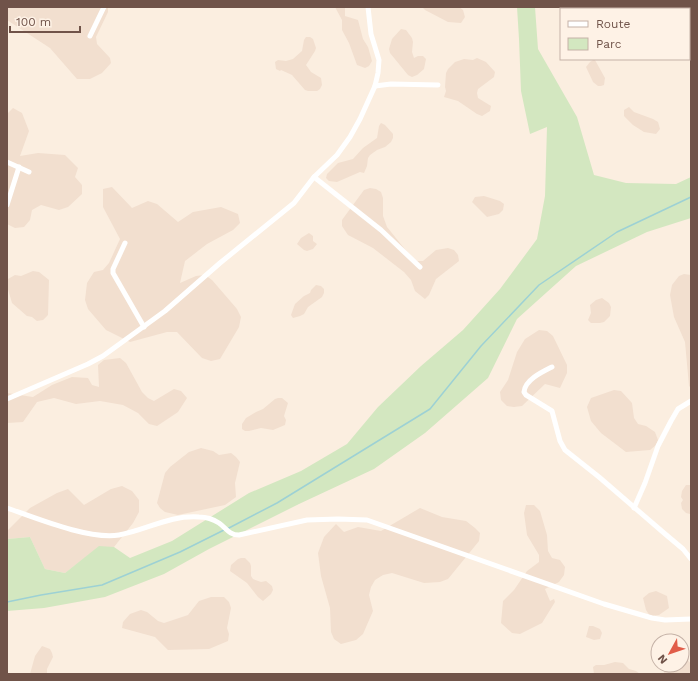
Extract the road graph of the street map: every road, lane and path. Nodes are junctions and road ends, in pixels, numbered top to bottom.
1 (104, 7) edge
2 (368, 7) edge
3 (90, 36) dead end
4 (438, 85) dead end
5 (375, 86) junction
6 (7, 162) edge
7 (20, 167) junction
8 (29, 172) dead end
9 (314, 177) junction
10 (7, 205) edge
11 (125, 243) dead end
12 (420, 267) dead end
13 (144, 327) junction
14 (552, 367) dead end
15 (7, 399) edge
16 (691, 401) edge
17 (7, 508) edge
18 (634, 508) junction
19 (691, 559) edge
20 (691, 619) edge

1 - 3 street
2 - 5 street
4 - 5 street
5 - 9 street
6 - 7 street
7 - 8 street
7 - 10 street
9 - 12 street
9 - 13 street
11 - 13 street
13 - 15 street
14 - 18 street
16 - 18 street
17 - 20 street
18 - 19 street

